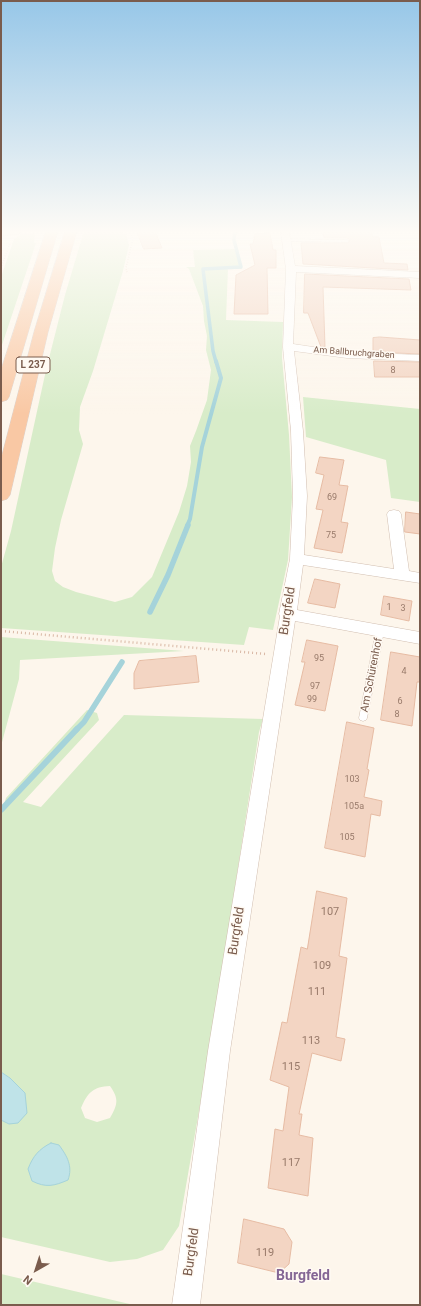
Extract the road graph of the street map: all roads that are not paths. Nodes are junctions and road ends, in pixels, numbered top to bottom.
1 (33, 292) edge
2 (53, 292) edge
3 (290, 292) edge
4 (288, 347) junction
5 (420, 358) edge
6 (1, 397) edge
7 (1, 495) edge
8 (394, 514) dead end
9 (297, 559) junction
10 (402, 575) junction
11 (420, 578) edge
12 (287, 614) junction
13 (380, 631) junction
14 (420, 638) edge
15 (363, 718) dead end
16 (186, 1305) edge

1 - 6 highway, L 237
2 - 7 highway, L 237
3 - 4 street, Burgfeld
4 - 5 street, Am Ballbruchgraben
4 - 9 street, Burgfeld
8 - 10 street
9 - 10 street
9 - 12 street, Burgfeld
10 - 11 street
12 - 13 street, Am Schürenhof
12 - 16 street, Burgfeld
13 - 14 street, Am Schürenhof
13 - 15 lane, Am Schürenhof

